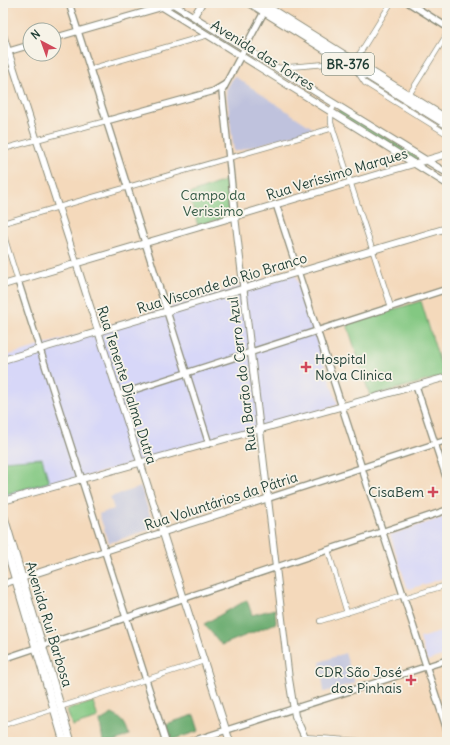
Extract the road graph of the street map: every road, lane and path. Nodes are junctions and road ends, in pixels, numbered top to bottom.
1 (69, 3) edge
2 (156, 3) edge
3 (202, 3) edge
4 (250, 3) edge
5 (391, 3) edge
6 (409, 3) edge
7 (265, 6) edge
8 (162, 7) junction
9 (192, 16) junction
10 (186, 22) junction
11 (447, 27) edge
12 (78, 31) junction
13 (447, 34) edge
14 (3, 35) edge
15 (208, 35) junction
16 (62, 36) edge
17 (22, 47) edge
18 (244, 48) junction
19 (6, 52) edge
20 (240, 55) junction
21 (355, 65) junction
22 (277, 68) junction
23 (90, 69) junction
24 (224, 84) junction
25 (212, 91) junction
26 (409, 95) junction
27 (222, 98) junction
28 (335, 104) junction
29 (331, 112) junction
30 (447, 119) edge
31 (106, 121) junction
32 (447, 125) edge
33 (332, 128) junction
34 (447, 134) edge
35 (36, 140) junction
36 (3, 149) edge
37 (447, 154) edge
38 (228, 158) junction
39 (426, 160) junction
40 (414, 163) junction
41 (447, 173) edge
42 (350, 182) junction
43 (447, 184) edge
44 (128, 187) junction
45 (276, 204) junction
46 (58, 208) junction
47 (235, 216) junction
48 (3, 224) edge
49 (447, 228) edge
50 (3, 233) edge
51 (145, 243) junction
52 (373, 250) junction
53 (76, 264) junction
54 (298, 272) junction
55 (18, 281) junction
56 (3, 285) edge
57 (244, 289) junction
58 (447, 289) edge
59 (392, 307) junction
60 (167, 312) junction
61 (317, 331) junction
62 (98, 332) junction
63 (40, 349) junction
64 (251, 352) junction
65 (3, 360) edge
66 (186, 373) junction
67 (447, 377) edge
68 (416, 386) junction
69 (118, 395) junction
70 (342, 406) junction
71 (260, 429) junction
72 (447, 440) edge
73 (435, 443) junction
74 (209, 444) junction
75 (140, 463) junction
76 (362, 467) junction
77 (82, 479) junction
78 (447, 480) edge
79 (269, 498) junction
80 (3, 501) edge
81 (447, 510) edge
82 (3, 514) edge
83 (383, 532) junction
84 (162, 533) junction
85 (3, 537) edge
86 (328, 550) junction
87 (105, 551) junction
88 (276, 567) junction
89 (19, 579) junction
90 (3, 584) edge
91 (447, 585) edge
92 (404, 597) junction
93 (184, 598) junction
94 (347, 613) junction
95 (126, 618) junction
96 (320, 621) dead end
97 (39, 647) junction
98 (3, 659) edge
99 (204, 661) junction
100 (445, 661) edge
101 (426, 667) junction
102 (146, 680) junction
103 (57, 708) junction
104 (294, 709) junction
105 (3, 725) edge
106 (226, 730) junction
107 (447, 730) edge
108 (305, 739) edge
109 (64, 742) edge
110 (71, 742) edge
111 (166, 742) edge
112 (189, 742) edge
113 (230, 742) edge
114 (374, 742) edge

1 - 12 street
2 - 8 main road, Avenida das Torres
3 - 9 main road
4 - 7 main road, BR-376
5 - 21 street
6 - 11 street
7 - 18 street, Rua Barão do Cerro Azul
7 - 21 main road, BR-376
8 - 9 main road, Avenida das Torres
8 - 10 main road, Avenida das Torres
8 - 12 street
9 - 10 main road
9 - 18 main road, Avenida das Torres
10 - 15 main road, Avenida das Torres
12 - 16 street
12 - 23 street
13 - 26 street
14 - 19 main road, Rua Tenente Djalma Dutra
15 - 20 main road, Avenida das Torres
15 - 23 street
17 - 19 street
18 - 20 street, Rua Barão do Cerro Azul
18 - 22 main road, Avenida das Torres
19 - 35 main road, Rua Tenente Djalma Dutra
20 - 24 street, Rua Barão do Cerro Azul
20 - 29 main road, Avenida das Torres
21 - 22 street
21 - 26 main road, BR-376
21 - 32 main road, BR-376
21 - 34 street
22 - 28 main road, Avenida das Torres
23 - 31 street
24 - 25 street
24 - 27 street, Rua Barão do Cerro Azul
25 - 27 street
25 - 31 street
26 - 30 main road, BR-376
27 - 38 street, Rua Barão do Cerro Azul
28 - 29 street
28 - 39 main road, Avenida das Torres
29 - 33 street
29 - 40 main road, Avenida das Torres
31 - 35 street
31 - 44 street
33 - 38 street
33 - 42 street
35 - 36 street
35 - 46 main road, Rua Tenente Djalma Dutra
37 - 39 main road, Rua Veríssimo Marques
38 - 44 street
38 - 47 street, Rua Barão do Cerro Azul
39 - 40 main road, Rua Veríssimo Marques
39 - 41 main road, Avenida das Torres
40 - 42 main road, Rua Veríssimo Marques
40 - 43 main road, Avenida das Torres
42 - 45 main road, Rua Veríssimo Marques
42 - 52 street
44 - 46 street
44 - 51 street
45 - 47 main road, Rua Veríssimo Marques
45 - 54 street
46 - 48 street
46 - 53 main road, Rua Tenente Djalma Dutra
47 - 51 main road, Rua Veríssimo Marques
47 - 57 main road, Rua Barão do Cerro Azul
49 - 52 main road, Rua Visconde do Rio Branco
50 - 55 street
51 - 53 main road, Rua Veríssimo Marques
51 - 60 street
52 - 54 main road, Rua Visconde do Rio Branco
52 - 59 street
53 - 55 main road, Rua Veríssimo Marques
53 - 62 main road, Rua Tenente Djalma Dutra
54 - 57 main road, Rua Visconde do Rio Branco
54 - 61 street
55 - 56 main road, Rua Veríssimo Marques
55 - 63 street
57 - 60 main road, Rua Visconde do Rio Branco
57 - 64 main road, Rua Barão do Cerro Azul
58 - 59 street
59 - 61 street
60 - 62 main road, Rua Visconde do Rio Branco
60 - 66 street
61 - 64 street
61 - 70 street
62 - 63 main road, Rua Visconde do Rio Branco
62 - 69 main road, Rua Tenente Djalma Dutra
63 - 65 main road, Rua Visconde do Rio Branco
63 - 77 street
64 - 66 street
64 - 71 main road, Rua Barão do Cerro Azul
66 - 69 street
66 - 74 street
67 - 68 main road
68 - 70 main road
68 - 73 street
69 - 75 main road, Rua Tenente Djalma Dutra
70 - 71 main road
70 - 76 street
71 - 74 main road
71 - 79 main road, Rua Barão do Cerro Azul
72 - 73 street, Rua Voluntários da Pátria
73 - 76 street, Rua Voluntários da Pátria
73 - 78 street
74 - 75 main road
75 - 77 main road
75 - 84 main road, Rua Tenente Djalma Dutra
76 - 79 street, Rua Voluntários da Pátria
76 - 83 street
77 - 80 main road
77 - 87 street
79 - 84 main road, Rua Voluntários da Pátria
79 - 88 main road, Rua Barão do Cerro Azul
81 - 83 street
82 - 89 main road, Avenida Rui Barbosa
83 - 86 street
83 - 92 street
84 - 87 main road, Rua Voluntários da Pátria
84 - 93 main road, Rua Tenente Djalma Dutra
85 - 89 main road, Avenida Rui Barbosa
86 - 88 street
86 - 94 street
87 - 89 main road, Rua Voluntários da Pátria
87 - 95 street
88 - 93 street
88 - 104 main road, Rua Barão do Cerro Azul
89 - 90 main road, Rua Voluntários da Pátria
89 - 97 main road, Avenida Rui Barbosa
91 - 92 street
92 - 94 street
92 - 101 street
93 - 95 street
93 - 99 main road, Rua Tenente Djalma Dutra
94 - 96 street
95 - 97 street
95 - 102 street
97 - 98 street
97 - 103 main road, Avenida Rui Barbosa
99 - 102 street
99 - 106 main road, Rua Tenente Djalma Dutra
100 - 101 street
101 - 104 street
101 - 107 street
102 - 103 street
102 - 111 street
103 - 105 street
103 - 109 main road, Avenida Rui Barbosa
103 - 110 main road, Avenida Rui Barbosa
104 - 106 street
104 - 108 main road, Rua Barão do Cerro Azul
106 - 112 street
106 - 113 main road, Rua Tenente Djalma Dutra
108 - 114 street

